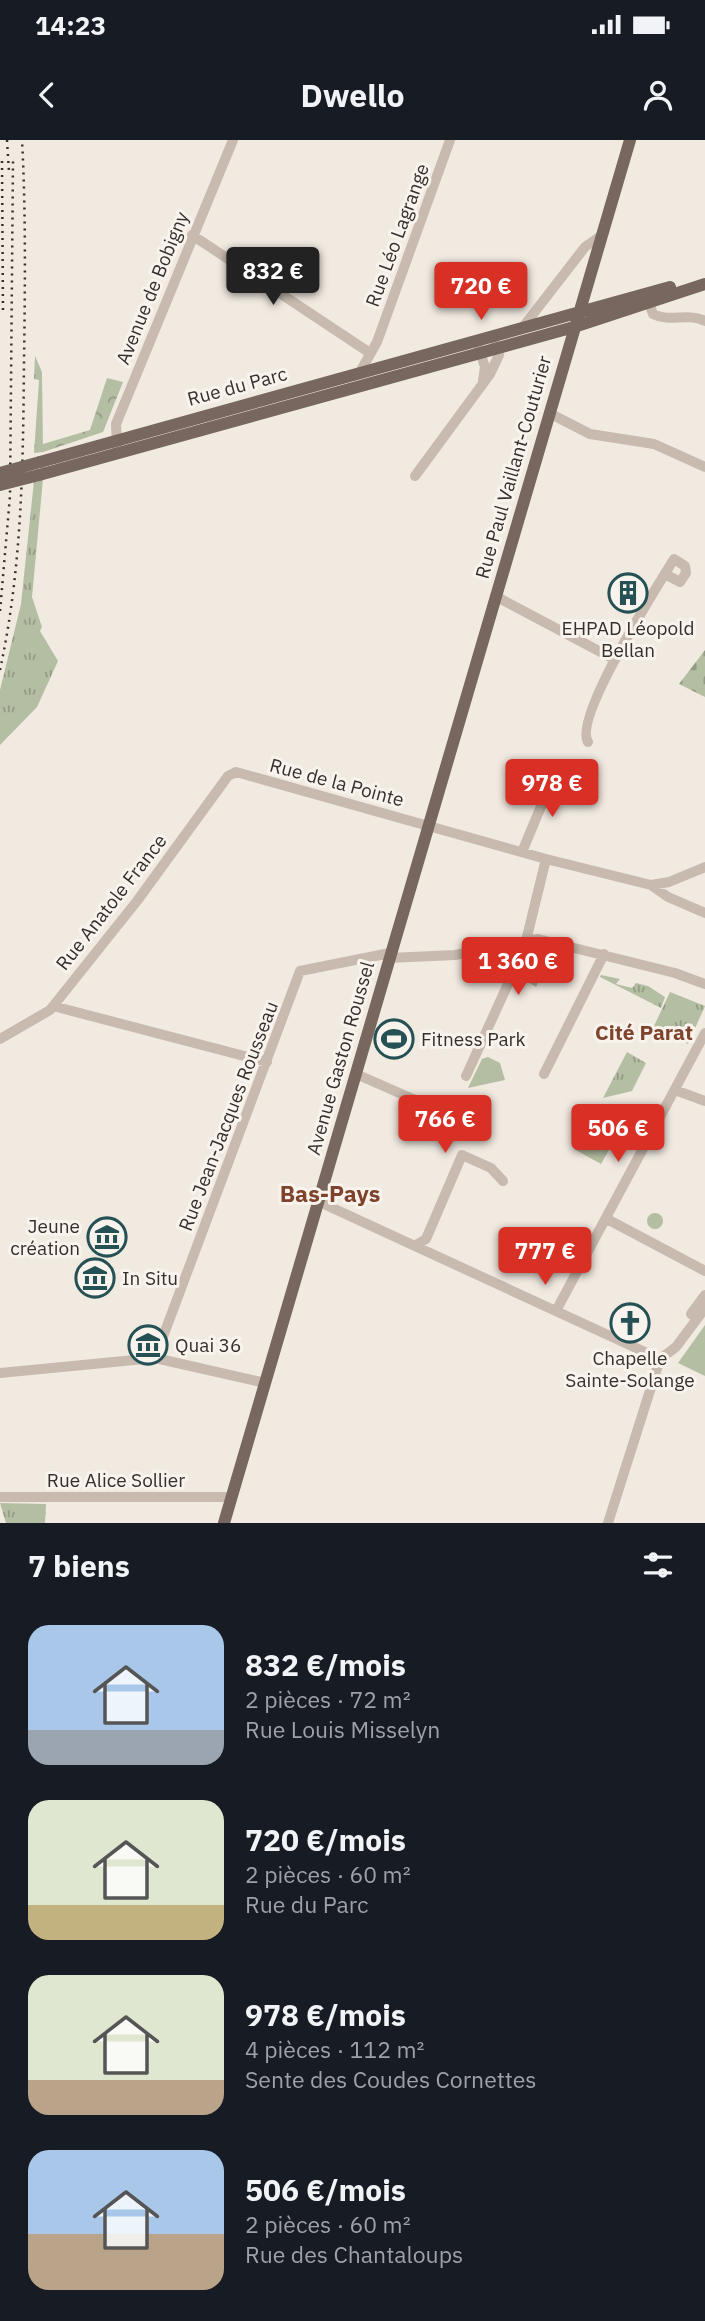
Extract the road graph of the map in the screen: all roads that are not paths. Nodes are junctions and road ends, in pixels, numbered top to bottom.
1 (233, 140) edge
2 (450, 140) edge
3 (630, 140) edge
4 (192, 235) junction
5 (602, 235) junction
6 (705, 281) edge
7 (649, 303) junction
8 (578, 313) junction
9 (705, 321) edge
10 (523, 327) junction
11 (574, 327) junction
12 (485, 338) junction
13 (377, 342) junction
14 (499, 348) junction
15 (370, 353) junction
16 (481, 358) junction
17 (496, 362) junction
18 (393, 363) junction
19 (360, 372) junction
20 (482, 381) junction
21 (549, 413) junction
22 (117, 445) junction
23 (93, 452) junction
24 (705, 467) edge
25 (0, 473) edge
26 (415, 476) dead end
27 (0, 485) edge
28 (665, 574) dead end
29 (495, 596) junction
30 (481, 644) joint
31 (614, 659) junction
32 (588, 742) dead end
33 (236, 772) joint
34 (555, 773) dead end
35 (428, 825) junction
36 (522, 852) junction
37 (546, 859) junction
38 (705, 867) edge
39 (651, 885) junction
40 (705, 914) edge
41 (525, 941) junction
42 (604, 954) junction
43 (389, 955) junction
44 (705, 984) edge
45 (53, 1006) junction
46 (705, 1033) edge
47 (0, 1039) edge
48 (267, 1062) junction
49 (356, 1074) junction
50 (544, 1074) dead end
51 (466, 1076) dead end
52 (676, 1090) junction
53 (705, 1101) edge
54 (445, 1113) dead end
55 (503, 1181) dead end
56 (318, 1199) junction
57 (607, 1219) junction
58 (416, 1245) junction
59 (705, 1271) edge
60 (705, 1295) edge
61 (705, 1308) edge
62 (557, 1310) junction
63 (694, 1316) junction
64 (155, 1359) junction
65 (660, 1359) junction
66 (0, 1373) edge
67 (265, 1383) junction
68 (0, 1497) edge
69 (232, 1497) junction
70 (224, 1523) edge
71 (608, 1523) edge

1 - 4 street, Avenue de Bobigny
2 - 13 street, Rue Léo Lagrange
3 - 5 main road, Rue Paul Vaillant-Couturier
4 - 15 street
4 - 22 street, Avenue de Bobigny
5 - 8 main road, Rue Paul Vaillant-Couturier
5 - 10 street
6 - 7 main road, Rue du Parc
6 - 8 main road, Rue du Parc
7 - 9 street
7 - 11 main road, Rue du Parc
8 - 10 main road, Rue du Parc
8 - 11 main road, Rue Paul Vaillant-Couturier
10 - 12 main road, Rue du Parc
11 - 14 main road, Rue du Parc
11 - 21 main road, Rue Paul Vaillant-Couturier
12 - 14 street
12 - 16 street
12 - 18 main road, Rue du Parc
13 - 15 street, Rue Léo Lagrange
13 - 18 street
14 - 16 main road, Rue du Parc
14 - 17 street
15 - 19 street, Rue Léo Lagrange
16 - 17 street
16 - 20 street
16 - 22 main road, Rue du Parc
17 - 20 street
18 - 19 main road, Rue du Parc
19 - 22 main road, Rue du Parc
20 - 26 street
21 - 24 street
21 - 29 main road, Rue Paul Vaillant-Couturier
22 - 23 main road, Rue du Parc
23 - 25 main road, Rue du Parc, bridge
23 - 27 main road, Rue du Parc, bridge
28 - 31 street
29 - 30 main road, Rue Paul Vaillant-Couturier
29 - 31 street
30 - 35 main road, Avenue Gaston Roussel
31 - 32 street
33 - 35 street, Rue de la Pointe
33 - 45 street, Rue Anatole France
34 - 36 street
35 - 36 street, Rue de la Pointe
35 - 43 main road, Avenue Gaston Roussel
36 - 37 street, Rue de la Pointe
37 - 39 street, Rue de la Pointe
37 - 41 street
38 - 39 street
39 - 40 street
41 - 42 street
41 - 43 street
41 - 51 street
42 - 44 street
42 - 50 street
43 - 48 street, Rue Jean-Jacques Rousseau
43 - 49 main road, Avenue Gaston Roussel
45 - 47 street, Rue Anatole France
45 - 48 street
46 - 52 street
48 - 64 street, Rue Jean-Jacques Rousseau
49 - 54 street
49 - 56 main road, Avenue Gaston Roussel
52 - 53 street
52 - 57 street
55 - 58 street
56 - 58 street
56 - 67 main road, Avenue Gaston Roussel
57 - 59 street
57 - 62 street
58 - 62 street
60 - 63 street
61 - 63 street
62 - 65 street
63 - 65 street
64 - 66 street
64 - 67 street
65 - 71 street
67 - 69 main road, Avenue Gaston Roussel
68 - 69 street, Rue Alice Sollier
69 - 70 main road, Avenue Gaston Roussel

